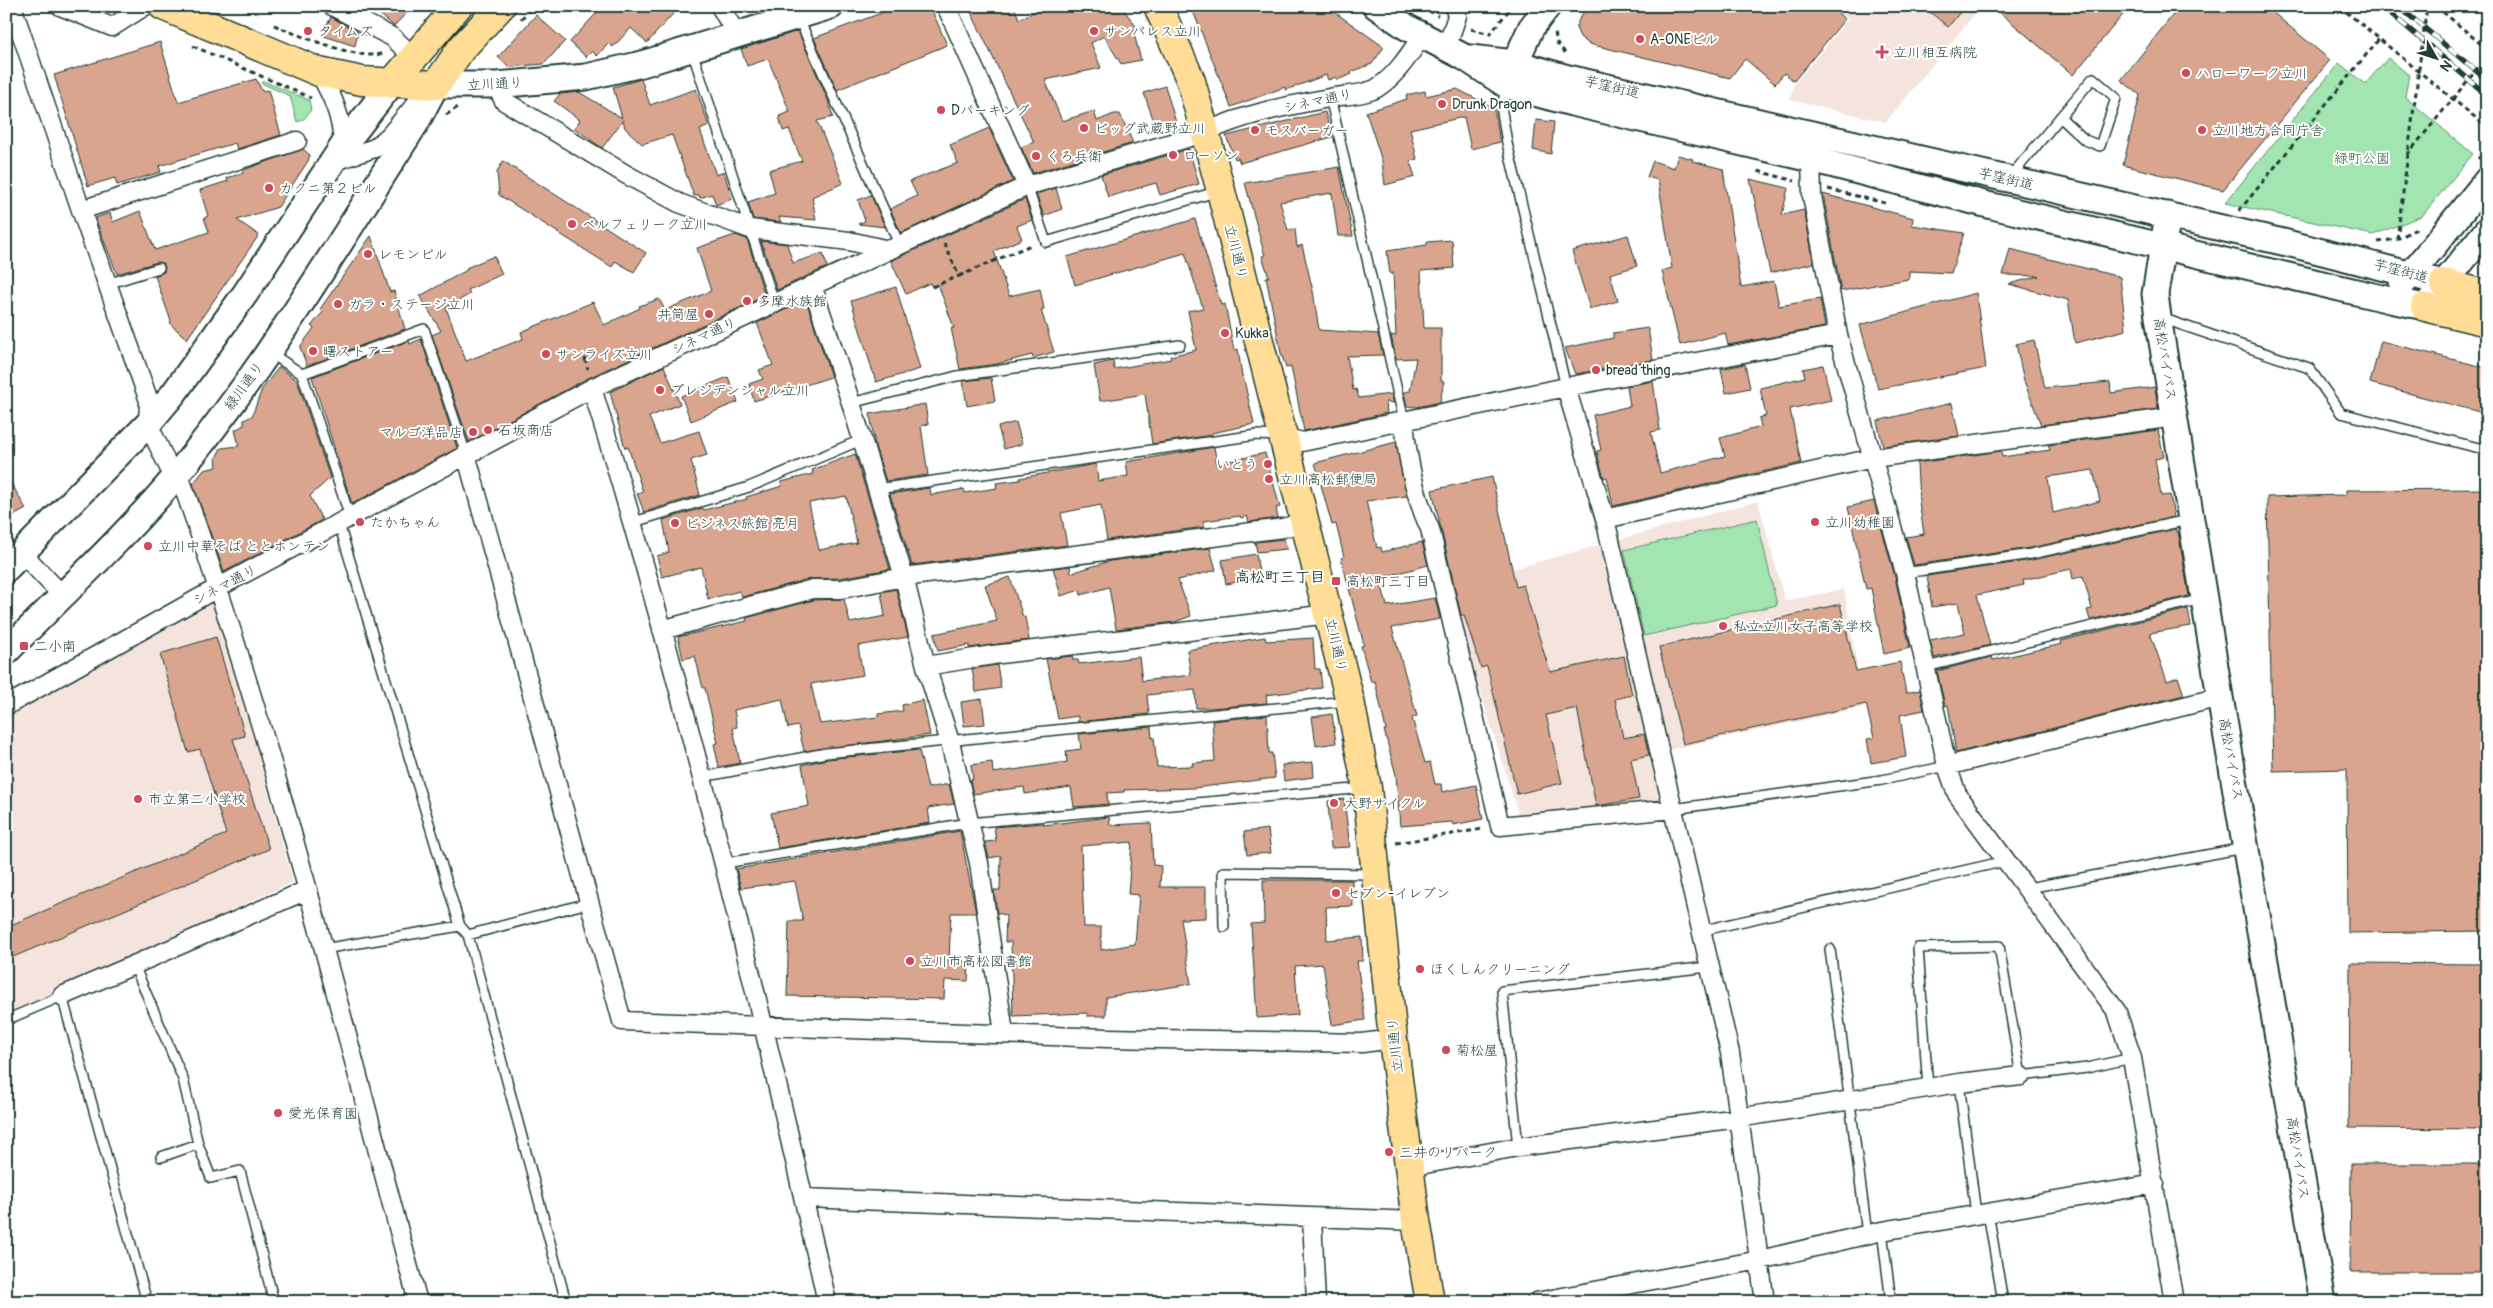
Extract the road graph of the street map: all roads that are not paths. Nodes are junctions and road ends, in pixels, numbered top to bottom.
1 (14, 6) edge
2 (60, 6) edge
3 (145, 6) edge
4 (163, 6) edge
5 (332, 6) edge
6 (458, 6) edge
7 (720, 6) edge
8 (831, 6) edge
9 (946, 6) edge
10 (1158, 6) edge
11 (1376, 6) edge
12 (1454, 6) edge
13 (1548, 6) edge
14 (190, 12) edge
15 (508, 16) edge
16 (798, 16) junction
17 (736, 34) junction
18 (1422, 36) junction
19 (692, 49) junction
20 (401, 52) junction
21 (1455, 53) junction
22 (319, 72) junction
23 (1512, 74) junction
24 (391, 84) junction
25 (496, 85) junction
26 (436, 86) junction
27 (1330, 97) junction
28 (2060, 117) junction
29 (1204, 133) junction
30 (297, 142) dead end
31 (339, 153) junction
32 (1811, 159) junction
33 (2008, 180) junction
34 (2487, 180) edge
35 (1027, 186) junction
36 (1221, 191) junction
37 (81, 210) junction
38 (2168, 215) junction
39 (750, 229) junction
40 (2487, 230) edge
41 (2162, 246) junction
42 (894, 248) junction
43 (159, 268) dead end
44 (2411, 273) junction
45 (2444, 283) junction
46 (107, 284) junction
47 (812, 285) junction
48 (2487, 295) edge
49 (2390, 300) junction
50 (774, 302) junction
51 (2425, 307) junction
52 (2158, 317) junction
53 (2487, 322) edge
54 (1838, 336) junction
55 (1180, 345) dead end
56 (269, 352) junction
57 (302, 374) junction
58 (1566, 387) junction
59 (592, 388) junction
60 (851, 404) junction
61 (2174, 417) junction
62 (1404, 421) junction
63 (148, 424) junction
64 (1281, 436) junction
65 (861, 440) junction
66 (2487, 450) edge
67 (466, 454) junction
68 (1873, 458) junction
69 (174, 478) junction
70 (877, 489) junction
71 (1605, 519) junction
72 (2191, 520) junction
73 (344, 521) junction
74 (634, 522) junction
75 (1304, 522) junction
76 (14, 561) edge
77 (1905, 573) junction
78 (904, 577) junction
79 (219, 587) junction
80 (62, 595) junction
81 (2204, 599) junction
82 (1329, 614) junction
83 (662, 630) junction
84 (6, 652) edge
85 (926, 666) junction
86 (1926, 667) junction
87 (2220, 697) junction
88 (1350, 701) junction
89 (6, 706) edge
90 (950, 742) junction
91 (1948, 766) junction
92 (702, 777) junction
93 (1366, 788) junction
94 (1673, 810) junction
95 (968, 823) junction
96 (2247, 847) junction
97 (2007, 861) junction
98 (725, 863) junction
99 (1376, 874) junction
100 (2028, 888) junction
101 (307, 890) junction
102 (588, 902) junction
103 (460, 926) junction
104 (1224, 927) dead end
105 (1700, 931) junction
106 (468, 935) junction
107 (322, 949) junction
108 (1830, 949) dead end
109 (134, 964) junction
110 (1708, 967) junction
111 (62, 996) junction
112 (6, 1020) edge
113 (763, 1026) junction
114 (1004, 1033) junction
115 (1394, 1039) junction
116 (2132, 1058) junction
117 (2021, 1076) junction
118 (1959, 1083) junction
119 (1928, 1088) junction
120 (1848, 1100) junction
121 (1738, 1118) junction
122 (198, 1144) junction
123 (1518, 1147) junction
124 (161, 1156) dead end
125 (1409, 1167) junction
126 (2155, 1184) junction
127 (804, 1198) junction
128 (1982, 1213) junction
129 (1312, 1218) junction
130 (1416, 1221) junction
131 (1875, 1232) junction
132 (1760, 1260) junction
133 (2321, 1297) edge
134 (147, 1302) edge
135 (274, 1302) edge
136 (418, 1302) edge
137 (566, 1302) edge
138 (827, 1302) edge
139 (1316, 1302) edge
140 (1430, 1302) edge
141 (1536, 1302) edge
142 (1765, 1302) edge
143 (1891, 1302) edge
144 (2003, 1302) edge
145 (2174, 1302) edge

1 - 37 street
2 - 3 street
4 - 14 main road, 立川通り
5 - 20 street
6 - 20 main road
7 - 17 street
8 - 16 street, 立川通り
9 - 35 street
10 - 29 main road, 立川通り
11 - 18 street
12 - 21 street
13 - 23 street
14 - 22 main road, 立川通り
15 - 26 main road
16 - 17 street, 立川通り
16 - 42 lane
17 - 19 street, 立川通り
18 - 21 street
18 - 27 street, シネマ通り
19 - 25 street, 立川通り
19 - 39 lane
20 - 24 main road
21 - 23 street
22 - 24 main road, 立川通り
22 - 31 street
23 - 32 street, 芋窪街道
23 - 33 street, 芋窪街道
23 - 58 lane
24 - 26 main road, 立川通り
24 - 31 street
25 - 26 street, 立川通り
25 - 39 street
26 - 31 street
26 - 56 street, 緑川通り
27 - 29 street, シネマ通り
27 - 62 lane
28 - 28 lane
28 - 33 lane
29 - 35 street, シネマ通り
29 - 36 main road, 立川通り
30 - 37 street
31 - 63 street
32 - 41 street, 芋窪街道
32 - 54 street
33 - 38 street, 芋窪街道
34 - 44 street
35 - 36 lane
35 - 42 street, シネマ通り
36 - 64 main road, 立川通り
37 - 46 street
38 - 41 street, 高松バイパス
38 - 44 street, 芋窪街道
39 - 42 street
39 - 50 lane
40 - 45 street
41 - 49 street, 芋窪街道
41 - 52 street, 高松バイパス
42 - 47 street, シネマ通り
43 - 46 lane
44 - 45 street, 芋窪街道
44 - 49 street
45 - 48 main road
45 - 51 street
46 - 63 street
47 - 50 street, シネマ通り
47 - 60 street
49 - 51 street, 芋窪街道
50 - 59 street, シネマ通り
51 - 53 main road
52 - 61 street, 高松バイパス
52 - 66 lane
54 - 58 street
54 - 68 street
55 - 60 lane
56 - 57 lane
56 - 69 street, 緑川通り
57 - 67 lane
57 - 73 lane
58 - 62 street
58 - 71 street
59 - 67 street, シネマ通り
59 - 74 street
60 - 65 street
61 - 68 street
61 - 72 street, 高松バイパス
62 - 64 street
62 - 94 street
63 - 69 street
63 - 76 street
64 - 70 lane
64 - 75 main road, 立川通り
65 - 70 street
65 - 74 lane
67 - 73 street, シネマ通り
67 - 102 street
68 - 71 street
68 - 77 street
69 - 79 street
69 - 80 street, 緑川通り
70 - 78 street
71 - 94 street
72 - 77 lane
72 - 81 street, 高松バイパス
73 - 79 street, シネマ通り
73 - 103 lane
74 - 83 street
75 - 78 street
75 - 82 main road, 立川通り
76 - 80 street
77 - 86 street
78 - 83 street
78 - 85 street
79 - 89 street, シネマ通り
79 - 101 street
80 - 84 street, 緑川通り
81 - 86 lane
81 - 87 street, 高松バイパス
82 - 85 street
82 - 88 main road, 立川通り
83 - 92 street
85 - 90 street
86 - 91 street
87 - 91 street
87 - 96 street, 高松バイパス
88 - 90 lane
88 - 93 main road, 立川通り
90 - 92 lane
90 - 95 street
91 - 94 lane
91 - 97 street
92 - 98 street
93 - 95 lane
93 - 99 main road, 立川通り
94 - 105 street
95 - 98 lane
95 - 114 street
96 - 100 lane
96 - 133 street, 高松バイパス
97 - 100 street
97 - 105 lane
98 - 113 street
99 - 104 lane
99 - 115 main road, 立川通り
100 - 116 street
101 - 107 street
101 - 109 street
102 - 106 lane
102 - 113 street
103 - 106 lane
103 - 107 lane
105 - 110 street
106 - 137 lane
107 - 136 street
108 - 120 lane
109 - 111 street
109 - 122 lane
110 - 121 street
110 - 123 lane
111 - 112 lane
111 - 134 lane
113 - 114 street
113 - 127 street
114 - 115 street
115 - 125 main road, 立川通り
116 - 117 lane
116 - 126 street
117 - 118 street
117 - 119 lane
118 - 119 street
118 - 128 lane
119 - 120 street
120 - 121 street
120 - 131 lane
121 - 123 street
121 - 132 street
122 - 124 lane
122 - 135 lane
123 - 125 street
125 - 130 main road, 立川通り
126 - 128 street
126 - 145 street
127 - 129 street
127 - 138 street
128 - 131 street
128 - 144 lane
129 - 130 street
129 - 139 street
130 - 140 main road, 立川通り
131 - 132 street
131 - 143 lane
132 - 141 street
132 - 142 street

